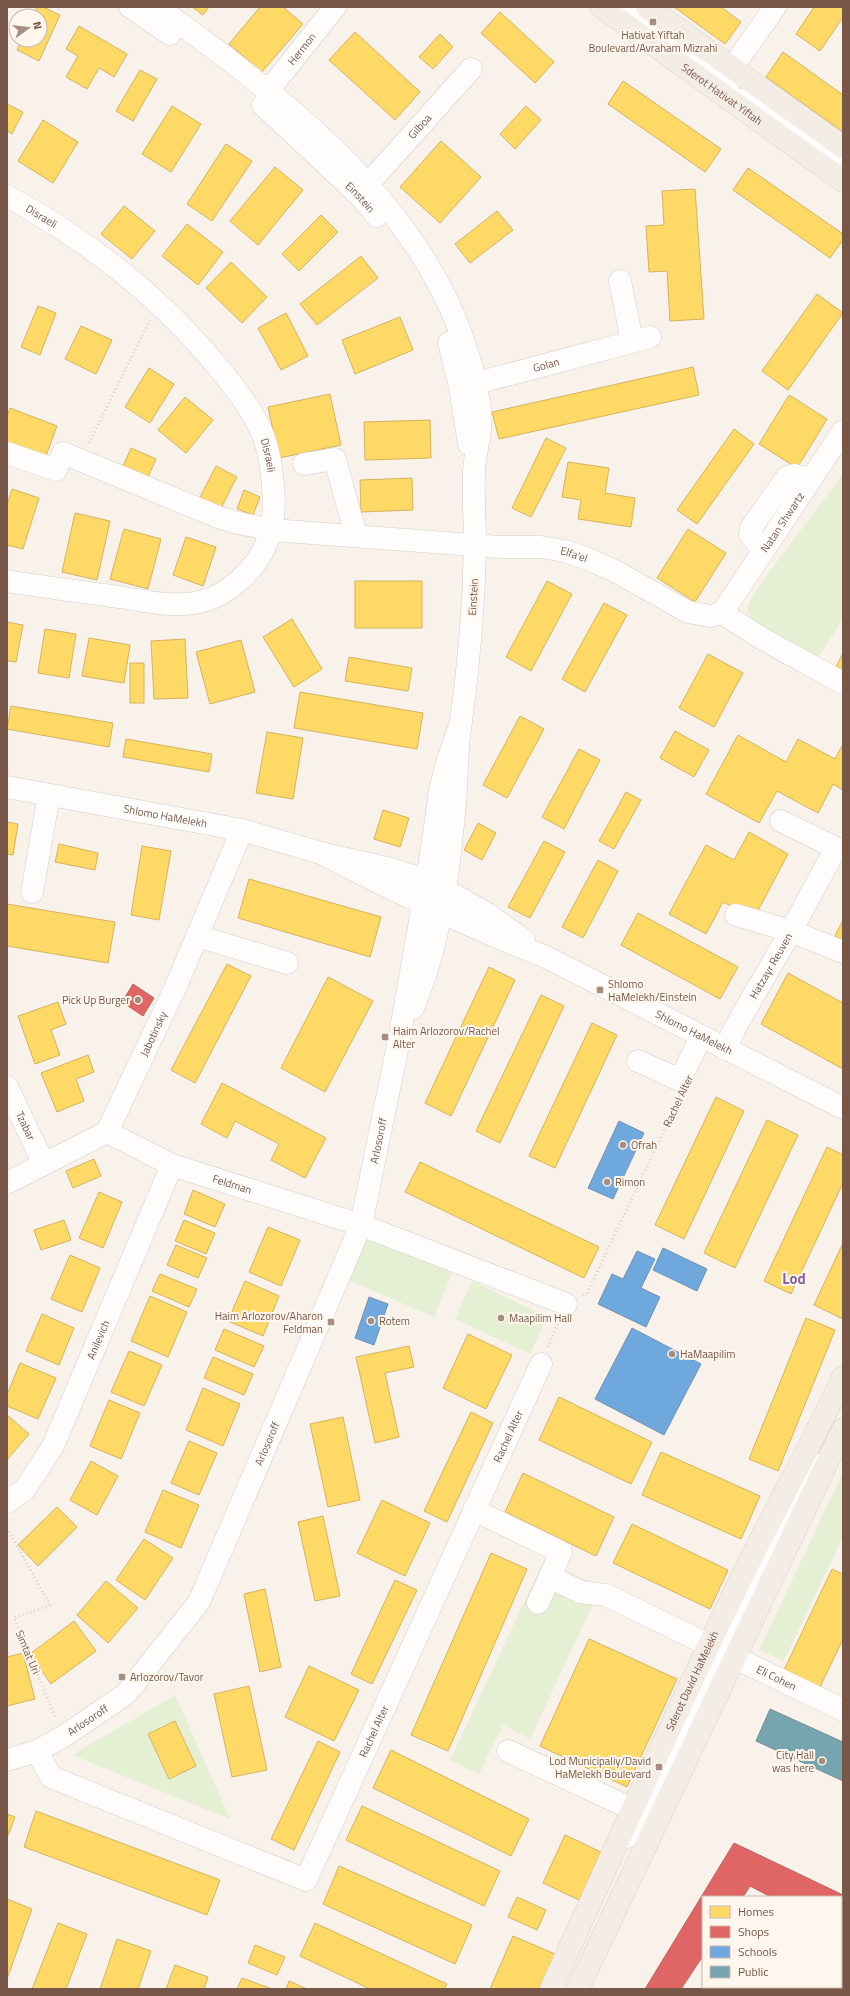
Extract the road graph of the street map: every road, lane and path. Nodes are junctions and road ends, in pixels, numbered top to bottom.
1 (130, 7) edge
2 (157, 7) edge
3 (335, 7) edge
4 (601, 7) edge
5 (623, 7) edge
6 (648, 7) edge
7 (775, 7) edge
8 (732, 68) junction
9 (471, 69) dead end
10 (268, 91) junction
11 (728, 99) junction
12 (843, 147) edge
13 (843, 164) edge
14 (843, 180) edge
15 (368, 183) junction
16 (7, 196) edge
17 (620, 281) dead end
18 (158, 304) junction
19 (468, 385) junction
20 (843, 431) edge
21 (7, 453) edge
22 (80, 460) junction
23 (304, 464) dead end
24 (272, 530) junction
25 (356, 536) junction
26 (475, 545) junction
27 (7, 581) edge
28 (722, 613) junction
29 (843, 683) edge
30 (7, 787) edge
31 (49, 795) junction
32 (780, 821) dead end
33 (242, 830) junction
34 (321, 853) junction
35 (436, 886) junction
36 (32, 892) dead end
37 (432, 908) junction
38 (736, 915) dead end
39 (791, 931) junction
40 (198, 936) junction
41 (843, 952) edge
42 (546, 957) junction
43 (286, 963) dead end
44 (701, 1037) junction
45 (725, 1049) junction
46 (638, 1061) dead end
47 (7, 1087) edge
48 (680, 1096) dead end
49 (843, 1108) edge
50 (107, 1132) junction
51 (44, 1164) junction
52 (172, 1165) junction
53 (7, 1183) edge
54 (361, 1225) junction
55 (566, 1304) junction
56 (541, 1364) joint
57 (843, 1377) edge
58 (841, 1434) edge
59 (7, 1502) edge
60 (474, 1510) junction
61 (7, 1528) edge
62 (550, 1577) junction
63 (538, 1603) dead end
64 (709, 1645) junction
65 (735, 1658) junction
66 (841, 1703) edge
67 (64, 1736) junction
68 (37, 1751) junction
69 (508, 1751) dead end
70 (7, 1760) edge
71 (632, 1809) junction
72 (610, 1859) junction
73 (551, 1989) edge
74 (578, 1989) edge

1 - 19 street, Einstein
2 - 10 street, Einstein
3 - 10 street, Hermon
4 - 11 main road, Sderot Hativat Yiftah
5 - 8 street
6 - 8 main road
7 - 8 street
8 - 11 street
8 - 12 main road
9 - 15 street, Gilboa
10 - 15 street, Einstein
11 - 13 street
11 - 14 main road, Sderot Hativat Yiftah
15 - 19 street, Einstein
16 - 18 street, Disraeli
17 - 19 street, Golan
18 - 22 path
18 - 24 street, Disraeli
19 - 26 street, Einstein
20 - 28 street, Natan Shwartz
21 - 22 street, Elfa'el
22 - 24 street, Elfa'el
23 - 25 street
24 - 25 street, Elfa'el
24 - 27 street, Disraeli
25 - 26 street, Elfa'el
26 - 28 street, Elfa'el
26 - 35 street, Einstein
28 - 29 street
30 - 31 street, Shlomo HaMelekh
31 - 33 street, Shlomo HaMelekh
31 - 36 street
32 - 39 street
33 - 34 street, Shlomo HaMelekh
33 - 40 street, Jabotinsky
34 - 35 street, Shlomo HaMelekh
34 - 37 street, Shlomo HaMelekh
35 - 37 street, Einstein
35 - 42 street, Shlomo HaMelekh
37 - 42 street, Shlomo HaMelekh
37 - 54 street, Arlosoroff
38 - 39 street
39 - 41 street, Hatzayr Reuven
39 - 45 street, Hatzayr Reuven
40 - 43 street
40 - 50 street, Jabotinsky
42 - 44 street, Shlomo HaMelekh
44 - 45 street, Shlomo HaMelekh
44 - 46 street
45 - 49 street, Shlomo HaMelekh
47 - 51 street, Tzabar
48 - 55 path, Rachel Alter
50 - 51 street
50 - 52 street, Feldman
51 - 53 street
52 - 54 street, Feldman
52 - 59 street, Anilevich
54 - 55 street
54 - 67 street, Arlosoroff
55 - 56 path
56 - 60 street, Rachel Alter
57 - 64 main road, Sderot David HaMelekh
58 - 65 main road
60 - 62 street
60 - 68 street, Rachel Alter
61 - 67 path, Simtat Uri
62 - 63 street
62 - 64 street, Eli Cohen
64 - 65 street, Eli Cohen
64 - 71 main road, Sderot David HaMelekh
64 - 72 street
65 - 66 street, Eli Cohen
65 - 74 main road
67 - 68 street, Arlosoroff
68 - 70 street, Arlosoroff
69 - 71 street
71 - 72 main road, Sderot David HaMelekh
72 - 73 main road, Sderot David HaMelekh

